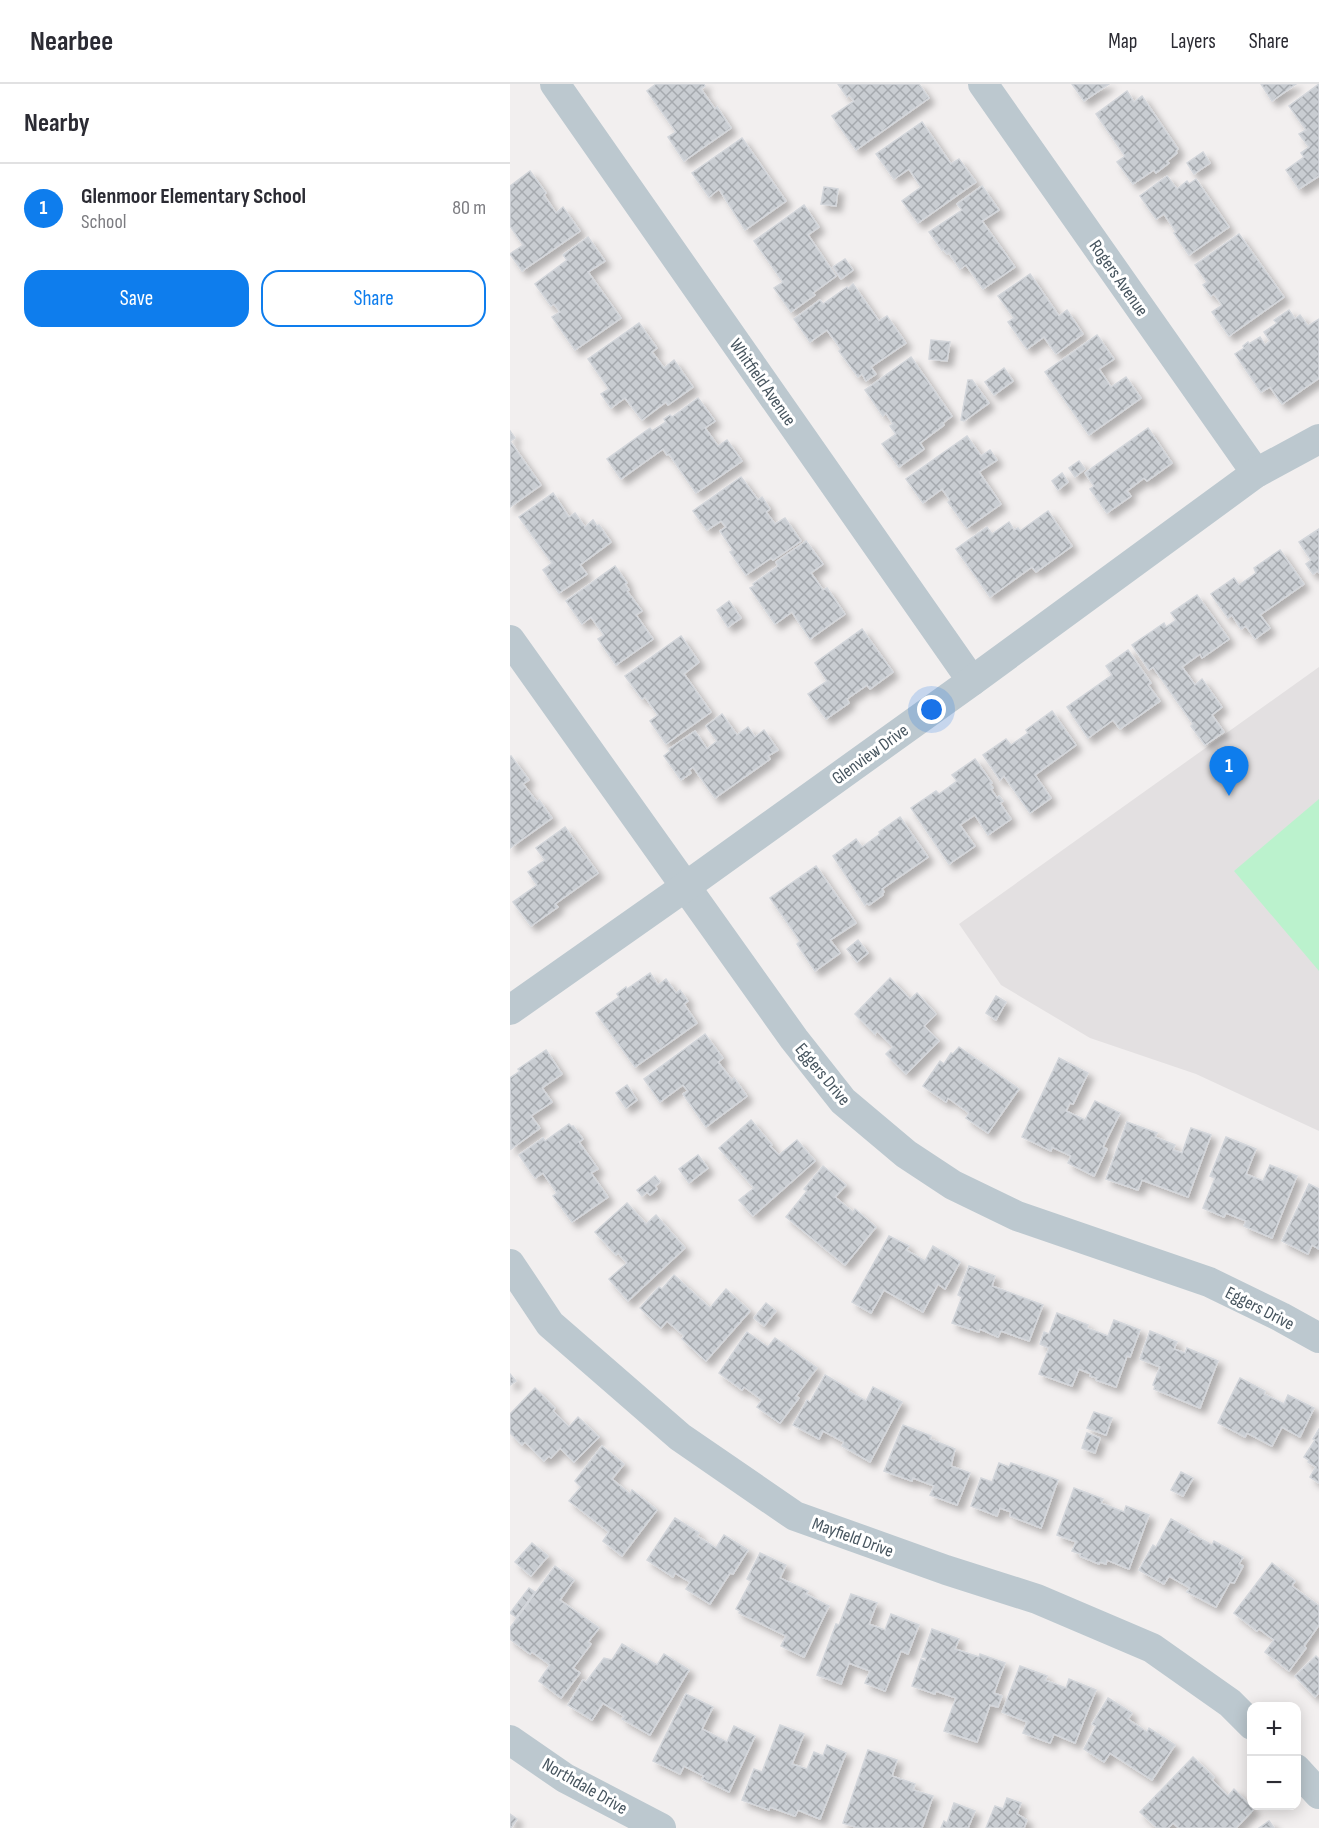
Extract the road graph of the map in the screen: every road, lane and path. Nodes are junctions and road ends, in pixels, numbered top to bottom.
1 (555, 84) edge
2 (983, 84) edge
3 (1319, 438) edge
4 (1256, 473) junction
5 (510, 640) edge
6 (972, 681) junction
7 (685, 887) junction
8 (510, 1010) edge
9 (510, 1264) edge
10 (1319, 1338) edge
11 (1247, 1721) edge
12 (510, 1740) edge
13 (1301, 1774) edge
14 (1319, 1794) edge
15 (662, 1828) edge

1 - 6 street, Whitfield Avenue
2 - 4 street, Rogers Avenue
3 - 4 street, Glenview Drive
4 - 6 street, Glenview Drive
5 - 7 street, Eggers Drive
6 - 7 street, Glenview Drive
7 - 8 street, Glenview Drive
7 - 10 street, Eggers Drive
9 - 11 street, Mayfield Drive
12 - 15 street, Northdale Drive
13 - 14 street

